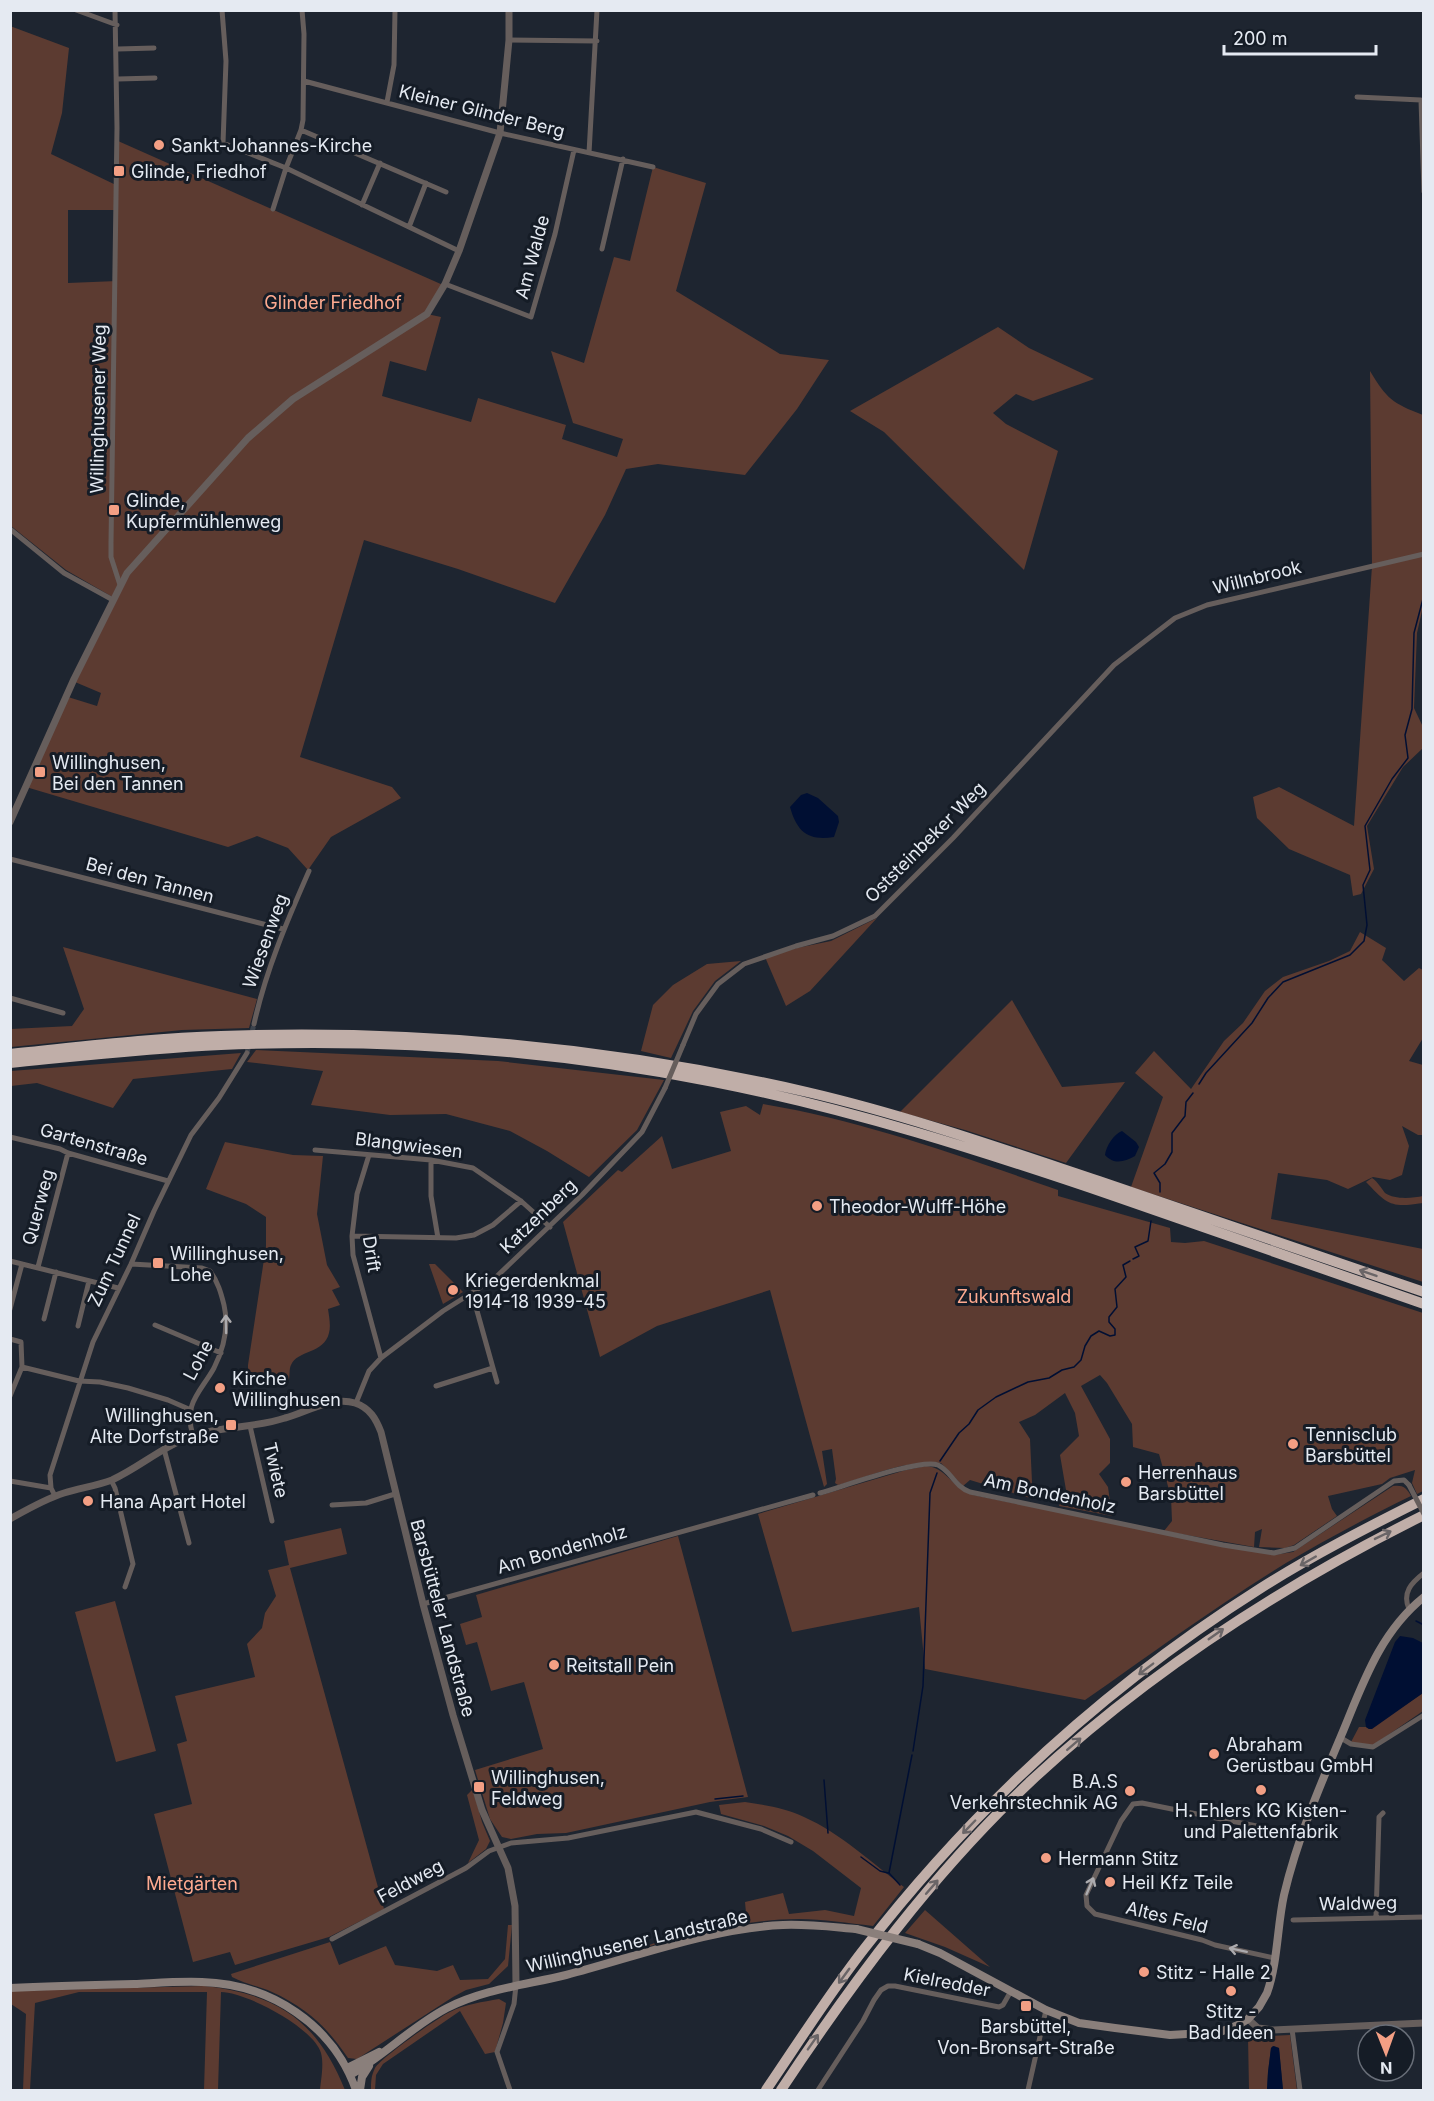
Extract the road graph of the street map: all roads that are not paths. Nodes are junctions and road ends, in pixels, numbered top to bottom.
1 (76, 10) edge
2 (115, 10) edge
3 (222, 10) edge
4 (302, 10) edge
5 (395, 10) edge
6 (509, 10) edge
7 (597, 10) edge
8 (117, 25) junction
9 (509, 40) junction
10 (597, 42) junction
11 (154, 48) dead end
12 (117, 49) junction
13 (155, 78) dead end
14 (118, 79) junction
15 (304, 81) junction
16 (1357, 97) dead end
17 (1422, 100) edge
18 (387, 102) junction
19 (301, 130) junction
20 (500, 134) junction
21 (574, 150) junction
22 (589, 153) junction
23 (622, 159) junction
24 (380, 163) junction
25 (653, 167) dead end
26 (286, 168) junction
27 (426, 183) junction
28 (446, 192) dead end
29 (1424, 192) edge
30 (362, 205) junction
31 (273, 209) dead end
32 (410, 227) junction
33 (602, 249) dead end
34 (459, 250) junction
35 (445, 284) junction
36 (10, 530) edge
37 (1424, 554) edge
38 (120, 585) junction
39 (113, 600) junction
40 (1114, 665) joint
41 (10, 822) edge
42 (10, 859) edge
43 (309, 871) dead end
44 (283, 929) junction
45 (10, 998) edge
46 (63, 1013) dead end
47 (254, 1024) tunnel mouth
48 (683, 1045) joint
49 (248, 1053) tunnel mouth
50 (10, 1054) edge
51 (10, 1063) edge
52 (10, 1137) edge
53 (315, 1150) dead end
54 (68, 1153) junction
55 (369, 1155) junction
56 (431, 1160) junction
57 (168, 1181) junction
58 (521, 1201) junction
59 (550, 1227) junction
60 (352, 1236) junction
61 (438, 1238) junction
62 (10, 1261) edge
63 (22, 1264) junction
64 (131, 1264) junction
65 (38, 1267) junction
66 (56, 1272) junction
67 (89, 1281) junction
68 (118, 1288) junction
69 (1424, 1292) edge
70 (472, 1293) junction
71 (1424, 1304) edge
72 (10, 1309) edge
73 (45, 1319) dead end
74 (155, 1325) dead end
75 (78, 1326) dead end
76 (10, 1339) edge
77 (221, 1353) junction
78 (381, 1358) junction
79 (22, 1367) junction
80 (493, 1368) junction
81 (79, 1381) junction
82 (497, 1382) dead end
83 (436, 1386) dead end
84 (11, 1393) edge
85 (356, 1403) junction
86 (191, 1410) junction
87 (250, 1426) junction
88 (193, 1436) junction
89 (164, 1449) junction
90 (111, 1480) junction
91 (10, 1481) edge
92 (51, 1488) junction
93 (395, 1494) junction
94 (55, 1496) junction
95 (1424, 1499) edge
96 (332, 1505) dead end
97 (1424, 1515) edge
98 (10, 1519) edge
99 (272, 1521) dead end
100 (189, 1543) dead end
101 (1424, 1573) edge
102 (125, 1587) dead end
103 (1424, 1597) edge
104 (423, 1604) junction
105 (1409, 1609) junction
106 (1424, 1715) edge
107 (1341, 1738) junction
108 (1383, 1813) dead end
109 (1301, 1835) junction
110 (791, 1842) dead end
111 (500, 1846) junction
112 (1376, 1917) junction
113 (1424, 1917) edge
114 (1293, 1920) dead end
115 (332, 1939) dead end
116 (1274, 1958) junction
117 (516, 1985) junction
118 (10, 1988) edge
119 (1011, 1991) junction
120 (1046, 2010) junction
121 (1248, 2019) junction
122 (1424, 2023) edge
123 (1292, 2029) junction
124 (386, 2049) junction
125 (336, 2050) junction
126 (356, 2063) junction
127 (372, 2063) junction
128 (349, 2072) junction
129 (358, 2091) edge
130 (510, 2091) edge
131 (766, 2091) edge
132 (781, 2091) edge
133 (818, 2091) edge
134 (1028, 2091) edge
135 (1300, 2091) edge

1 - 8 street
2 - 8 street, Willinghusener Weg
3 - 26 street
4 - 15 street
5 - 18 street
6 - 9 street
7 - 10 street
8 - 12 street, Willinghusener Weg
9 - 10 street
9 - 20 street
10 - 22 street
11 - 12 street
12 - 14 street, Willinghusener Weg
13 - 14 street
14 - 38 street, Willinghusener Weg
15 - 18 street, Kleiner Glinder Berg
15 - 19 street
16 - 17 street
17 - 29 street
18 - 20 street, Kleiner Glinder Berg
19 - 24 street
19 - 26 street
20 - 21 street, Kleiner Glinder Berg
20 - 34 street
21 - 22 street, Kleiner Glinder Berg
21 - 35 street, Am Walde
22 - 23 street, Kleiner Glinder Berg
23 - 25 street, Kleiner Glinder Berg
23 - 33 street
24 - 27 street
24 - 30 street
26 - 30 street
26 - 31 street
27 - 28 street
27 - 32 street
30 - 32 street
32 - 34 street
34 - 35 street
35 - 38 street
36 - 39 street
37 - 40 street, Willnbrook
38 - 39 street
39 - 41 street
40 - 48 street, Oststeinbeker Weg
42 - 44 street, Bei den Tannen
43 - 44 street, Wiesenweg
44 - 47 street, Wiesenweg
45 - 46 street
48 - 59 street, Katzenberg, bridge
49 - 57 street, Zum Tunnel
69 -> 50 highway
51 - 71 highway
52 - 54 street, Gartenstraße
53 - 55 street, Blangwiesen
54 - 57 street, Gartenstraße
54 - 65 street, Querweg
55 - 56 street, Blangwiesen
55 - 60 street, Drift
56 - 58 street, Blangwiesen
56 - 61 street
57 - 64 street, Zum Tunnel
58 - 59 street, Blangwiesen
58 - 61 street
59 - 70 street, Katzenberg
60 - 61 street
60 - 78 street, Drift
62 - 63 street
63 - 65 street
63 - 72 street
64 - 68 street, Zum Tunnel
77 -> 64 street, Lohe
65 - 66 street
66 - 67 street
66 - 73 street
67 - 68 street
67 - 75 street
68 - 81 street, Zum Tunnel
70 - 78 street, Katzenberg
70 - 80 street
74 - 77 street
76 - 79 street
77 - 86 street, Lohe
78 - 85 street, Katzenberg
79 - 81 street
79 - 84 street
80 - 82 street
80 - 83 street
81 - 86 street
81 - 92 street, Zum Tunnel
85 - 87 street
85 - 93 street, Barsbütteler Landstraße
86 - 88 street, Lohe
87 - 88 street
87 - 99 street, Twiete
88 - 89 street
89 - 90 street
89 - 100 street
90 - 94 street
90 - 102 street
91 - 92 street
92 - 94 street
93 - 96 street
93 - 104 street, Barsbütteler Landstraße
94 - 98 street
95 -> 131 highway
97 - 104 street, Am Bondenholz, bridge
132 -> 97 highway
101 - 105 street
103 - 105 main road
104 - 111 street, Barsbütteler Landstraße
105 - 107 main road
106 - 107 street
107 - 109 main road
108 - 112 street
109 - 116 main road
116 -> 109 street, Altes Feld
110 - 111 street
111 - 115 street, Feldweg
111 - 117 street, Barsbütteler Landstraße
112 - 113 street, Waldweg
112 - 114 street, Waldweg
116 - 121 main road
117 - 119 main road, Willinghusener Landstraße, bridge
117 - 124 main road, Willinghusener Landstraße
117 - 130 street
118 - 125 main road
119 - 120 main road, Willinghusener Landstraße
119 - 133 street, Kielredder
120 - 121 main road, Willinghusener Landstraße
120 - 134 street
121 - 123 street
122 - 123 street
123 - 135 street
124 - 126 main road, Willinghusener Landstraße
124 - 127 main road, Willinghusener Landstraße
125 - 126 main road
125 - 128 main road
126 - 128 main road, Willinghusener Landstraße
127 - 128 main road, Willinghusener Landstraße
127 - 129 main road
128 - 129 main road

